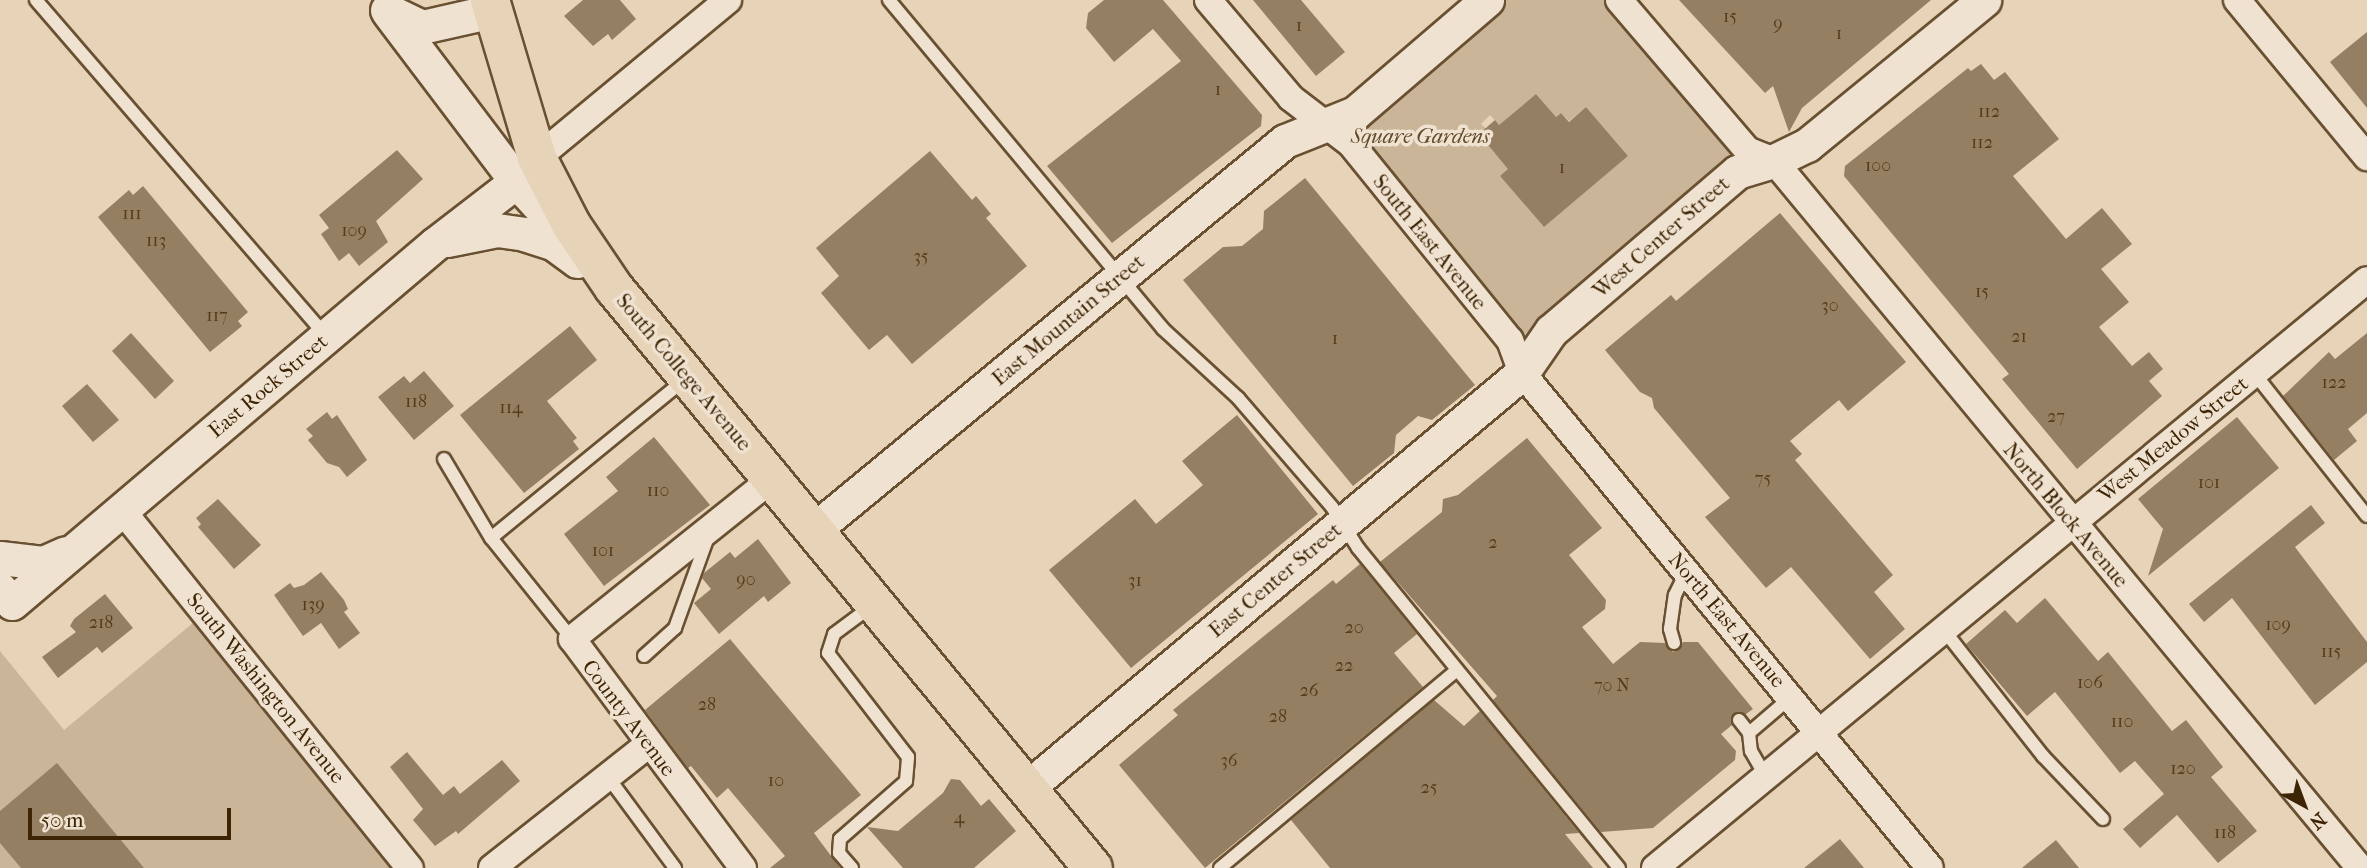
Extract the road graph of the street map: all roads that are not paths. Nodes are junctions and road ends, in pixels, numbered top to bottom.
1 (36, 0) edge
2 (727, 0) edge
3 (889, 0) edge
4 (1208, 0) edge
5 (1488, 0) edge
6 (1619, 0) edge
7 (1984, 0) edge
8 (2237, 0) edge
9 (491, 5) edge
10 (384, 6) edge
11 (1328, 125) junction
12 (2367, 157) edge
13 (1774, 161) junction
14 (531, 168) junction
15 (435, 244) junction
16 (1120, 278) junction
17 (2367, 280) edge
18 (614, 288) junction
19 (326, 336) junction
20 (1522, 373) junction
21 (2254, 373) junction
22 (688, 376) junction
23 (444, 459) dead end
24 (773, 478) junction
25 (121, 509) junction
26 (2367, 516) edge
27 (1345, 522) junction
28 (2071, 522) junction
29 (815, 529) junction
30 (710, 530) junction
31 (491, 538) junction
32 (77, 547) junction
33 (0, 558) edge
34 (1686, 571) junction
35 (4, 602) edge
36 (876, 603) junction
37 (1943, 629) junction
38 (572, 639) junction
39 (1674, 643) dead end
40 (644, 656) dead end
41 (1457, 670) junction
42 (1790, 698) junction
43 (1739, 720) dead end
44 (1749, 733) junction
45 (1819, 733) junction
46 (649, 744) junction
47 (608, 777) junction
48 (1766, 777) junction
49 (1027, 788) junction
50 (2104, 819) dead end
51 (1088, 866) edge
52 (410, 868) edge
53 (492, 868) edge
54 (675, 868) edge
55 (743, 868) edge
56 (852, 868) edge
57 (1220, 868) edge
58 (1619, 868) edge
59 (1656, 868) edge
60 (1930, 868) edge
61 (2360, 868) edge

1 - 19 lane
2 - 14 street, East Rock Street
3 - 16 lane
4 - 11 street, South East Avenue
5 - 11 street, East Mountain Street
6 - 13 street
7 - 13 street, West Center Street
8 - 12 street
9 - 10 street, South College Avenue
9 - 14 main road, South College Avenue
10 - 14 street
11 - 16 street, East Mountain Street
11 - 20 street, South East Avenue
13 - 20 street, West Center Street
13 - 28 street, North Block Avenue
14 - 15 street, East Rock Street
14 - 18 main road, South College Avenue
15 - 18 street
15 - 19 street, East Rock Street
16 - 27 lane
16 - 29 street, East Mountain Street
17 - 21 street, West Meadow Street
18 - 22 main road, South College Avenue
19 - 25 street, East Rock Street
20 - 27 street, East Center Street
20 - 34 street, North East Avenue
21 - 26 lane
21 - 28 street, West Meadow Street
22 - 24 main road, South College Avenue
22 - 31 lane
23 - 31 lane
24 - 29 main road, South College Avenue
24 - 30 street, County Avenue
25 - 32 street, East Rock Street
25 - 52 street, South Washington Avenue
27 - 41 lane
27 - 49 street, East Center Street
28 - 37 street, West Meadow Street
28 - 61 street, North Block Avenue
29 - 36 main road, South College Avenue
30 - 38 street, County Avenue
30 - 40 lane
31 - 38 lane
32 - 33 street
32 - 35 street, East Rock Street
34 - 39 lane
34 - 42 street, North East Avenue
36 - 49 main road, South College Avenue
36 - 56 lane
37 - 45 street, West Meadow Street
37 - 50 lane
38 - 46 street, County Avenue
41 - 57 lane
41 - 58 lane
42 - 44 lane
42 - 45 street, North East Avenue
43 - 44 lane
44 - 48 lane
45 - 48 street, West Meadow Street
45 - 60 street, North East Avenue
46 - 47 street
46 - 55 street, County Avenue
47 - 53 street
47 - 54 lane
48 - 59 street, West Meadow Street
49 - 51 main road, South College Avenue

